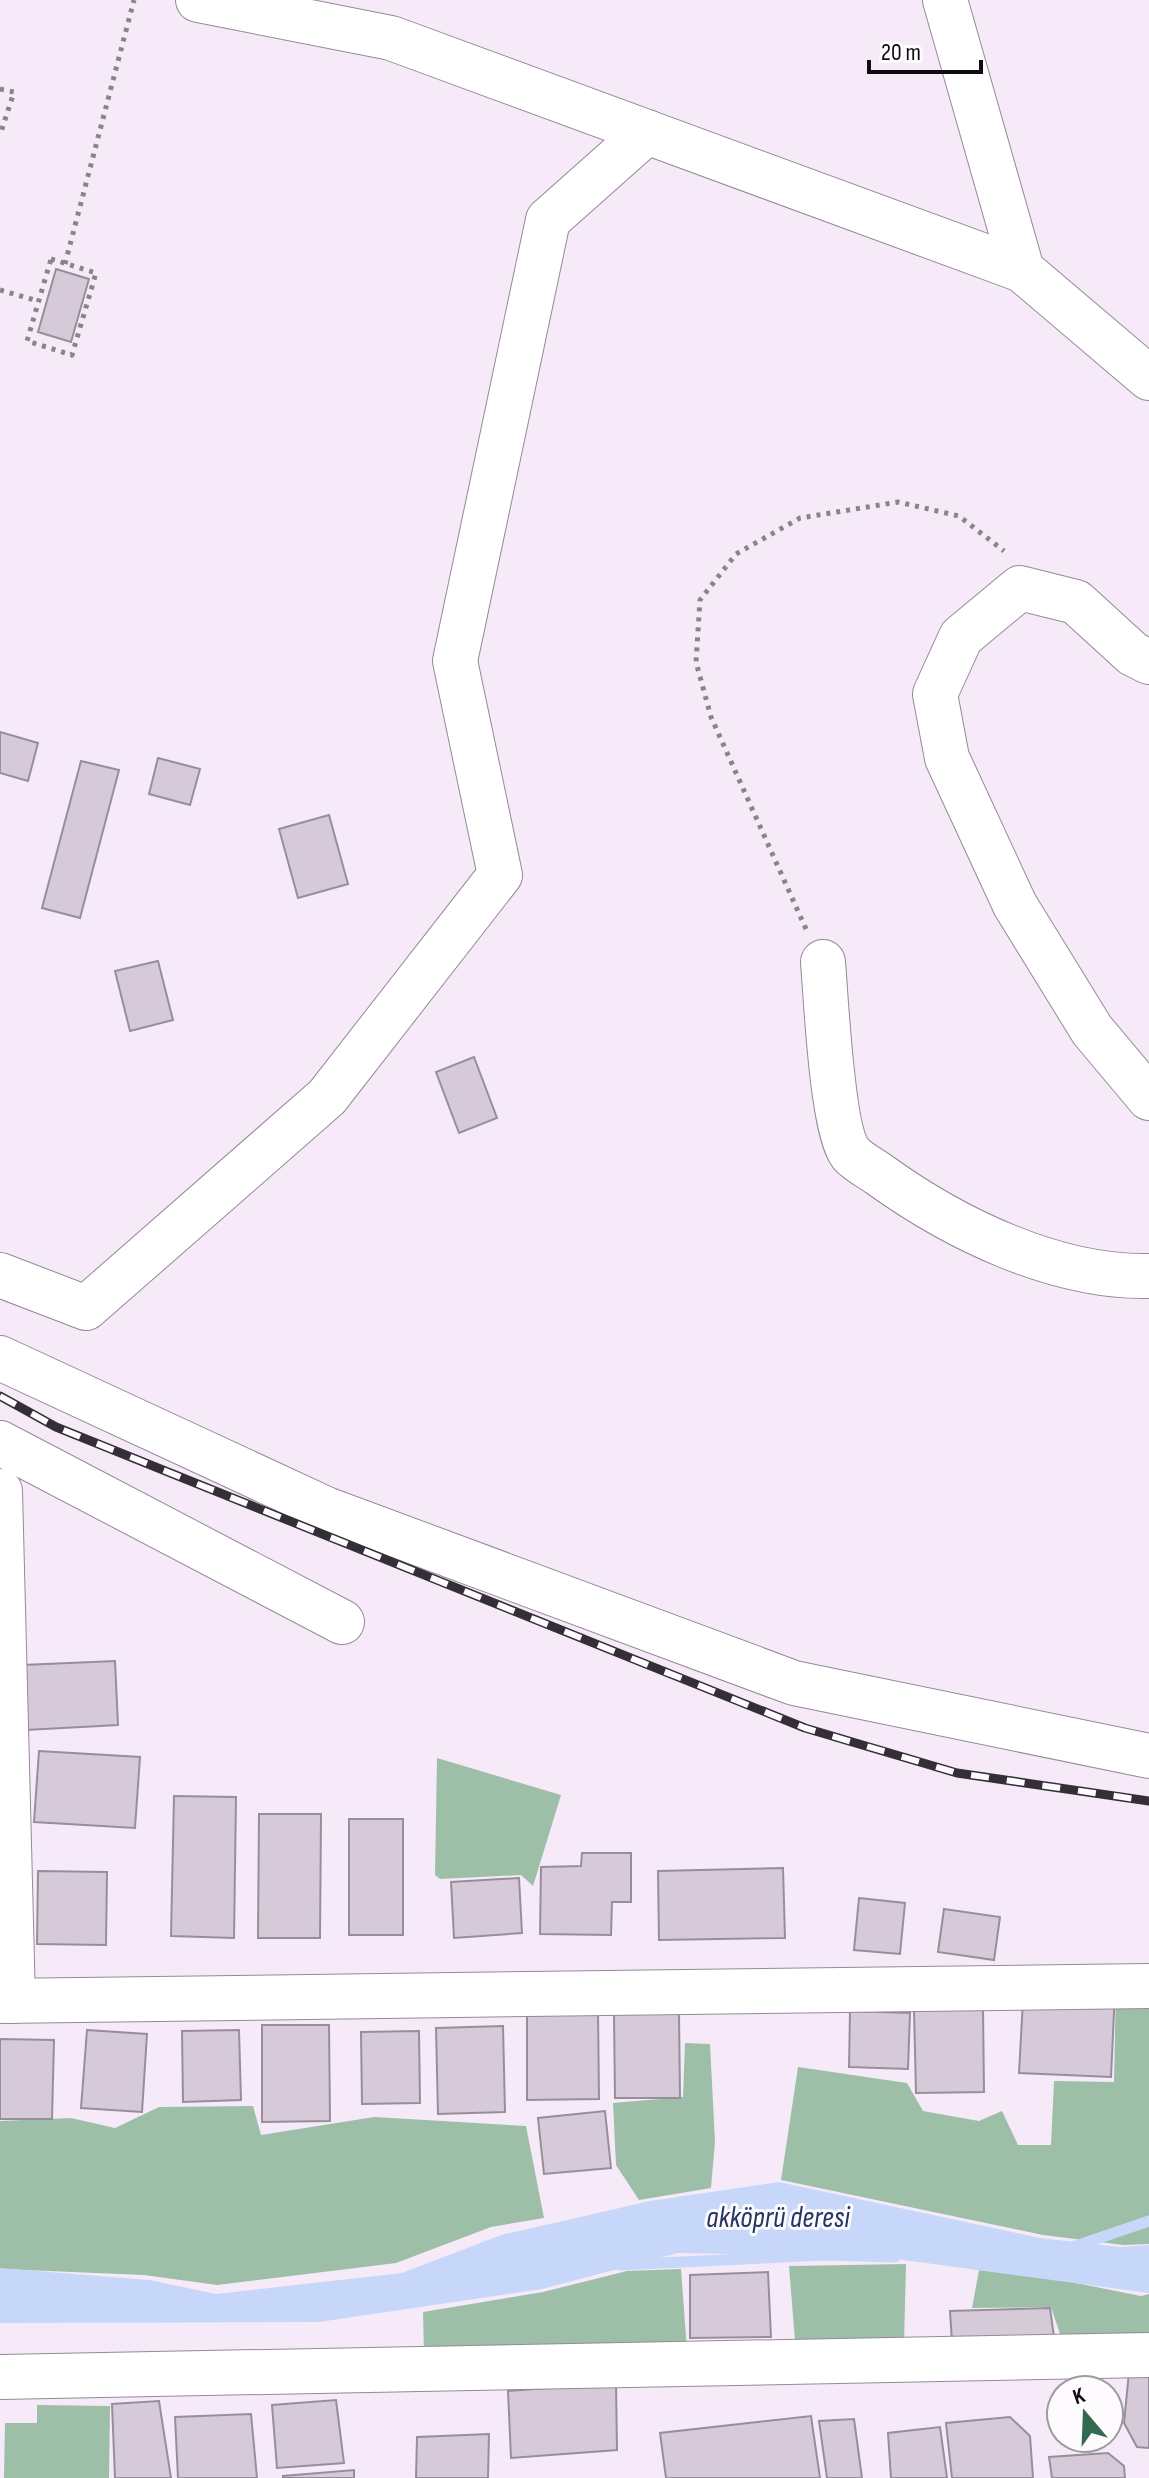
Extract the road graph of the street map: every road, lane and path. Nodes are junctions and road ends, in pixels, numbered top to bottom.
1 (134, 0) edge
2 (198, 0) edge
3 (945, 0) edge
4 (0, 89) edge
5 (647, 132) junction
6 (0, 135) edge
7 (65, 264) junction
8 (1022, 270) junction
9 (0, 290) edge
10 (38, 301) junction
11 (1149, 378) edge
12 (1020, 588) junction
13 (1149, 662) edge
14 (823, 962) joint
15 (1149, 1098) edge
16 (0, 1275) edge
17 (1149, 1276) edge
18 (0, 1358) edge
19 (0, 1443) edge
20 (0, 1491) edge
21 (2, 1598) edge
22 (342, 1622) dead end
23 (1149, 1756) edge
24 (1149, 1986) edge
25 (6, 2001) edge
26 (1149, 2355) edge
27 (0, 2377) edge

1 - 7 path
2 - 5 street
3 - 8 street
4 - 6 path
5 - 8 street
5 - 16 street
7 - 10 path
7 - 10 path
8 - 11 street
9 - 10 path
12 - 13 street
12 - 14 path
12 - 15 street
14 - 17 street
18 - 23 street
19 - 22 street
20 - 21 street
21 - 25 street
24 - 25 street
26 - 27 street

